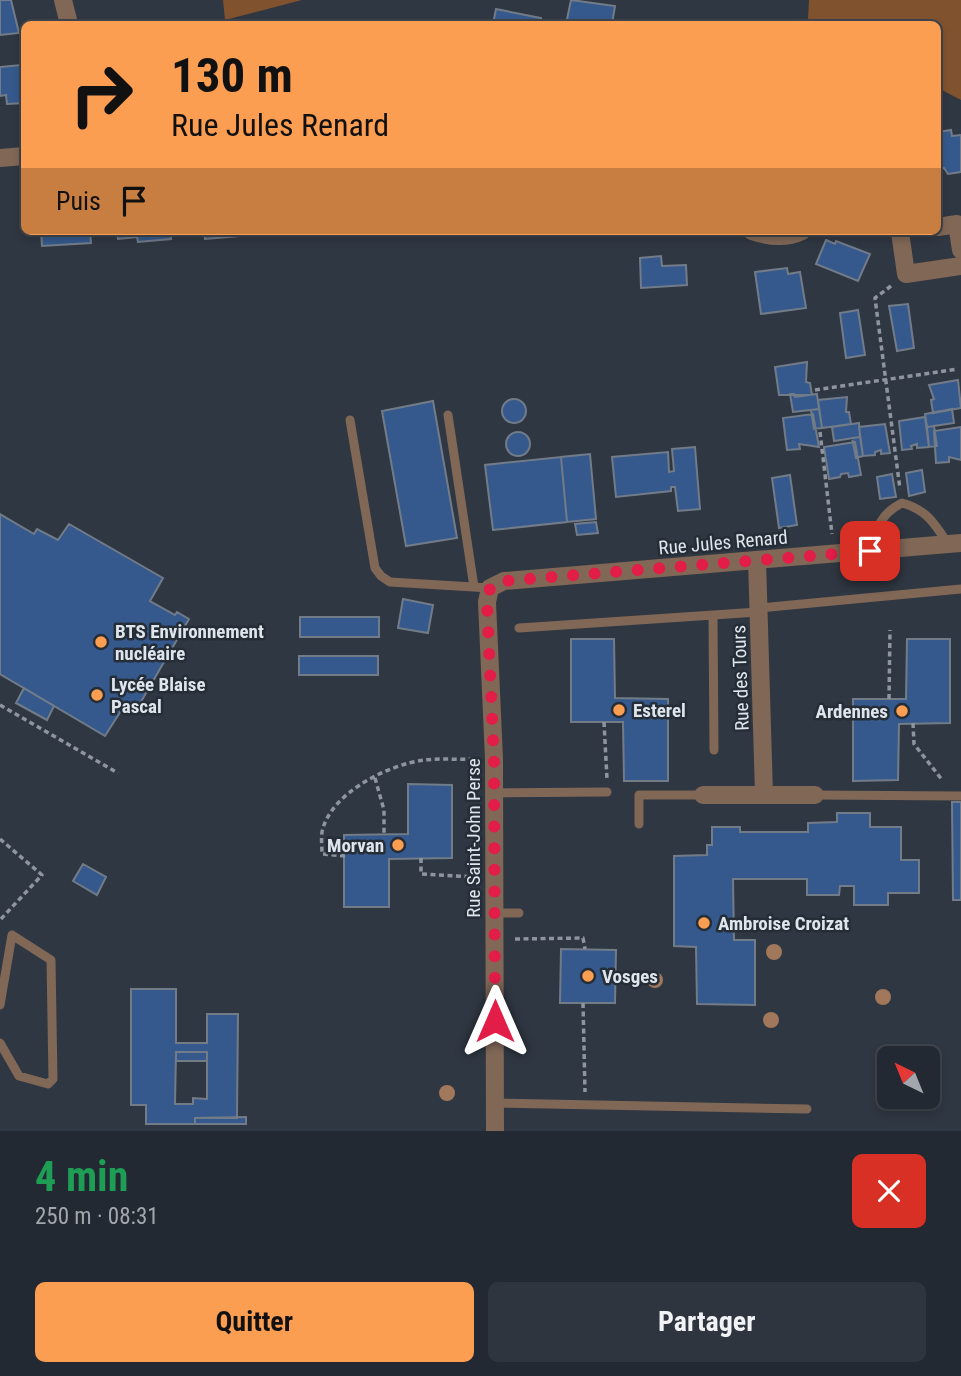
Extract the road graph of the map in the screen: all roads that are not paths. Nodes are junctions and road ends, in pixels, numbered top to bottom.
1 (64, 0) edge
2 (68, 21) edge
3 (21, 156) edge
4 (0, 158) edge
5 (941, 227) edge
6 (765, 235) edge
7 (794, 235) edge
8 (902, 235) edge
9 (961, 250) edge
10 (961, 266) edge
11 (448, 415) dead end
12 (350, 420) dead end
13 (954, 544) edge
14 (870, 551) junction
15 (757, 560) junction
16 (482, 587) junction
17 (961, 589) edge
18 (759, 610) junction
19 (713, 615) junction
20 (519, 628) dead end
21 (713, 750) dead end
22 (607, 792) road end
23 (494, 793) junction
24 (764, 794) junction
25 (703, 795) joint
26 (815, 795) joint
27 (961, 796) edge
28 (639, 824) dead end
29 (519, 912) dead end
30 (494, 913) junction
31 (0, 1005) edge
32 (0, 1043) edge
33 (495, 1103) junction
34 (807, 1109) dead end
35 (495, 1131) edge

1 - 2 street
3 - 4 street
5 - 9 street
6 - 7 street
8 - 10 street
11 - 16 lane
12 - 16 lane
13 - 14 street, Rue Jules Renard
13 - 14 lane
14 - 15 street, Rue Jules Renard
15 - 16 street, Rue Jules Renard
15 - 18 street, Rue des Tours
16 - 23 street, Rue Saint-John Perse
17 - 18 lane
18 - 19 lane
18 - 24 street, Rue des Tours
19 - 20 lane
19 - 21 lane
22 - 23 lane
23 - 30 street, Rue Saint-John Perse
24 - 25 street
24 - 26 street
25 - 28 lane
26 - 27 lane
29 - 30 lane
30 - 33 street, Rue Saint-John Perse
31 - 32 lane
33 - 34 lane
33 - 35 street, Rue Saint-John Perse

